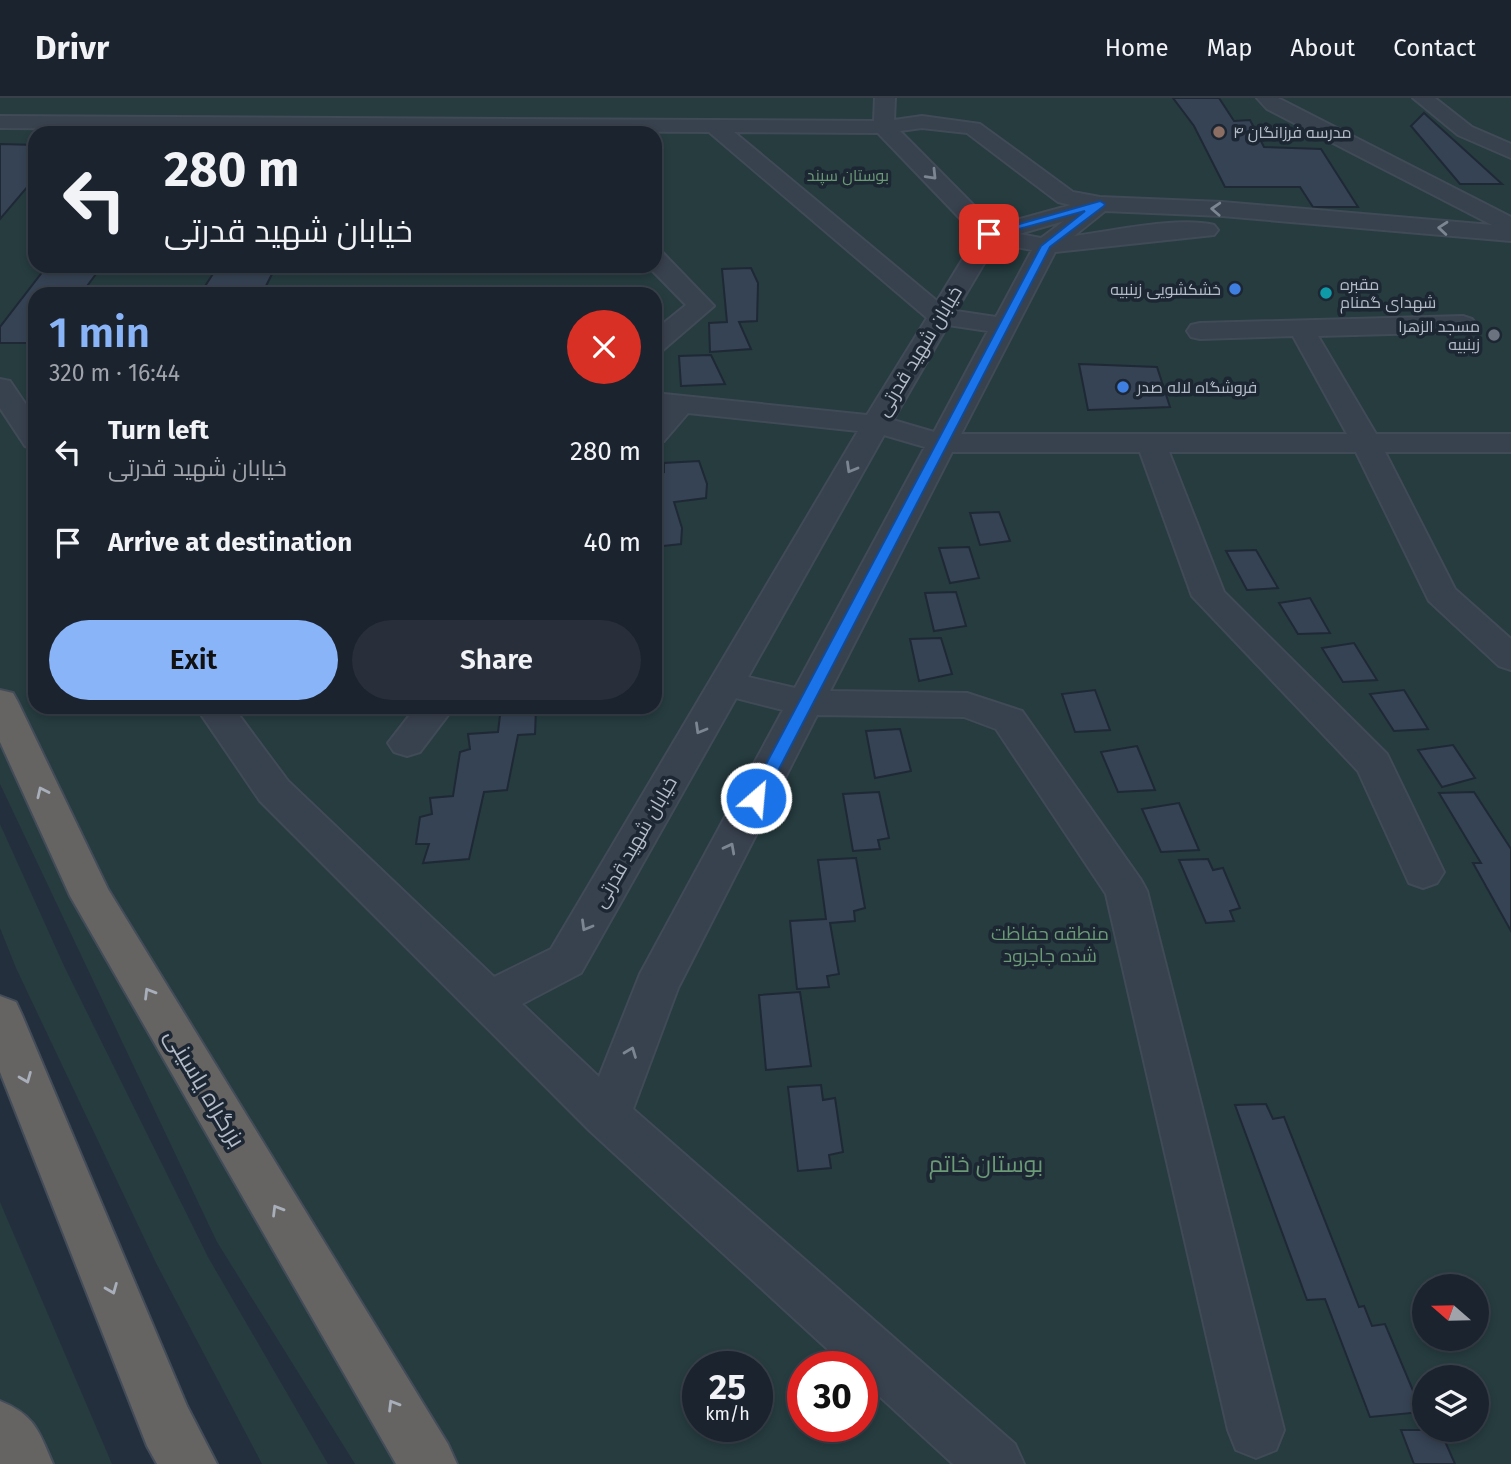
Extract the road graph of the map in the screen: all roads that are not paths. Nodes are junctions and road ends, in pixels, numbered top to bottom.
1 (885, 98) edge
2 (914, 98) edge
3 (1267, 98) edge
4 (1423, 98) edge
5 (0, 122) edge
6 (922, 122) junction
7 (714, 125) junction
8 (597, 126) edge
9 (884, 127) junction
10 (662, 128) edge
11 (1511, 152) edge
12 (1100, 204) junction
13 (1511, 226) edge
14 (1183, 230) junction
15 (989, 234) junction
16 (1511, 234) edge
17 (1045, 246) junction
18 (1511, 255) edge
19 (662, 266) edge
20 (940, 316) junction
21 (1463, 324) dead end
22 (1004, 326) junction
23 (1301, 328) junction
24 (1200, 331) dead end
25 (662, 338) edge
26 (0, 387) edge
27 (667, 403) edge
28 (876, 424) junction
29 (28, 429) edge
30 (942, 443) junction
31 (1151, 443) junction
32 (1366, 443) junction
33 (1511, 443) edge
34 (1511, 658) edge
35 (726, 684) junction
36 (0, 702) edge
37 (805, 703) junction
38 (219, 714) edge
39 (430, 714) edge
40 (407, 743) dead end
41 (1423, 872) dead end
42 (488, 1001) junction
43 (0, 1015) edge
44 (607, 1116) junction
45 (0, 1429) edge
46 (1256, 1430) dead end
47 (24, 1464) edge
48 (188, 1464) edge
49 (428, 1464) edge
50 (995, 1464) edge

1 - 9 street
2 - 6 street
3 - 13 street
4 - 11 street
5 - 8 street
6 - 9 street
6 - 12 street
7 - 9 street
7 - 10 street
7 - 20 street
9 -> 15 street
12 - 14 street
12 - 15 street
16 -> 12 street
12 - 17 street
14 - 17 street
14 - 18 street
15 - 17 street
15 - 20 street, خیابان شهید قدرتی
17 - 22 street
19 - 25 street
20 - 22 street
20 - 28 street, خیابان شهید قدرتی
21 - 23 street
22 - 30 street
23 - 24 street
23 - 32 street
26 - 29 street
27 - 28 street
28 - 30 street
28 -> 35 street, خیابان شهید قدرتی
30 - 31 street
30 - 37 street
31 - 32 street
31 - 41 street
32 - 33 street
32 - 34 street
35 - 37 street
35 -> 42 street, خیابان شهید قدرتی
49 -> 36 highway, بزرگراه یاسینی
44 -> 37 street
37 - 46 street
38 - 42 street
39 - 40 street
42 - 44 street
43 -> 48 highway
44 - 50 street
45 - 47 highway

